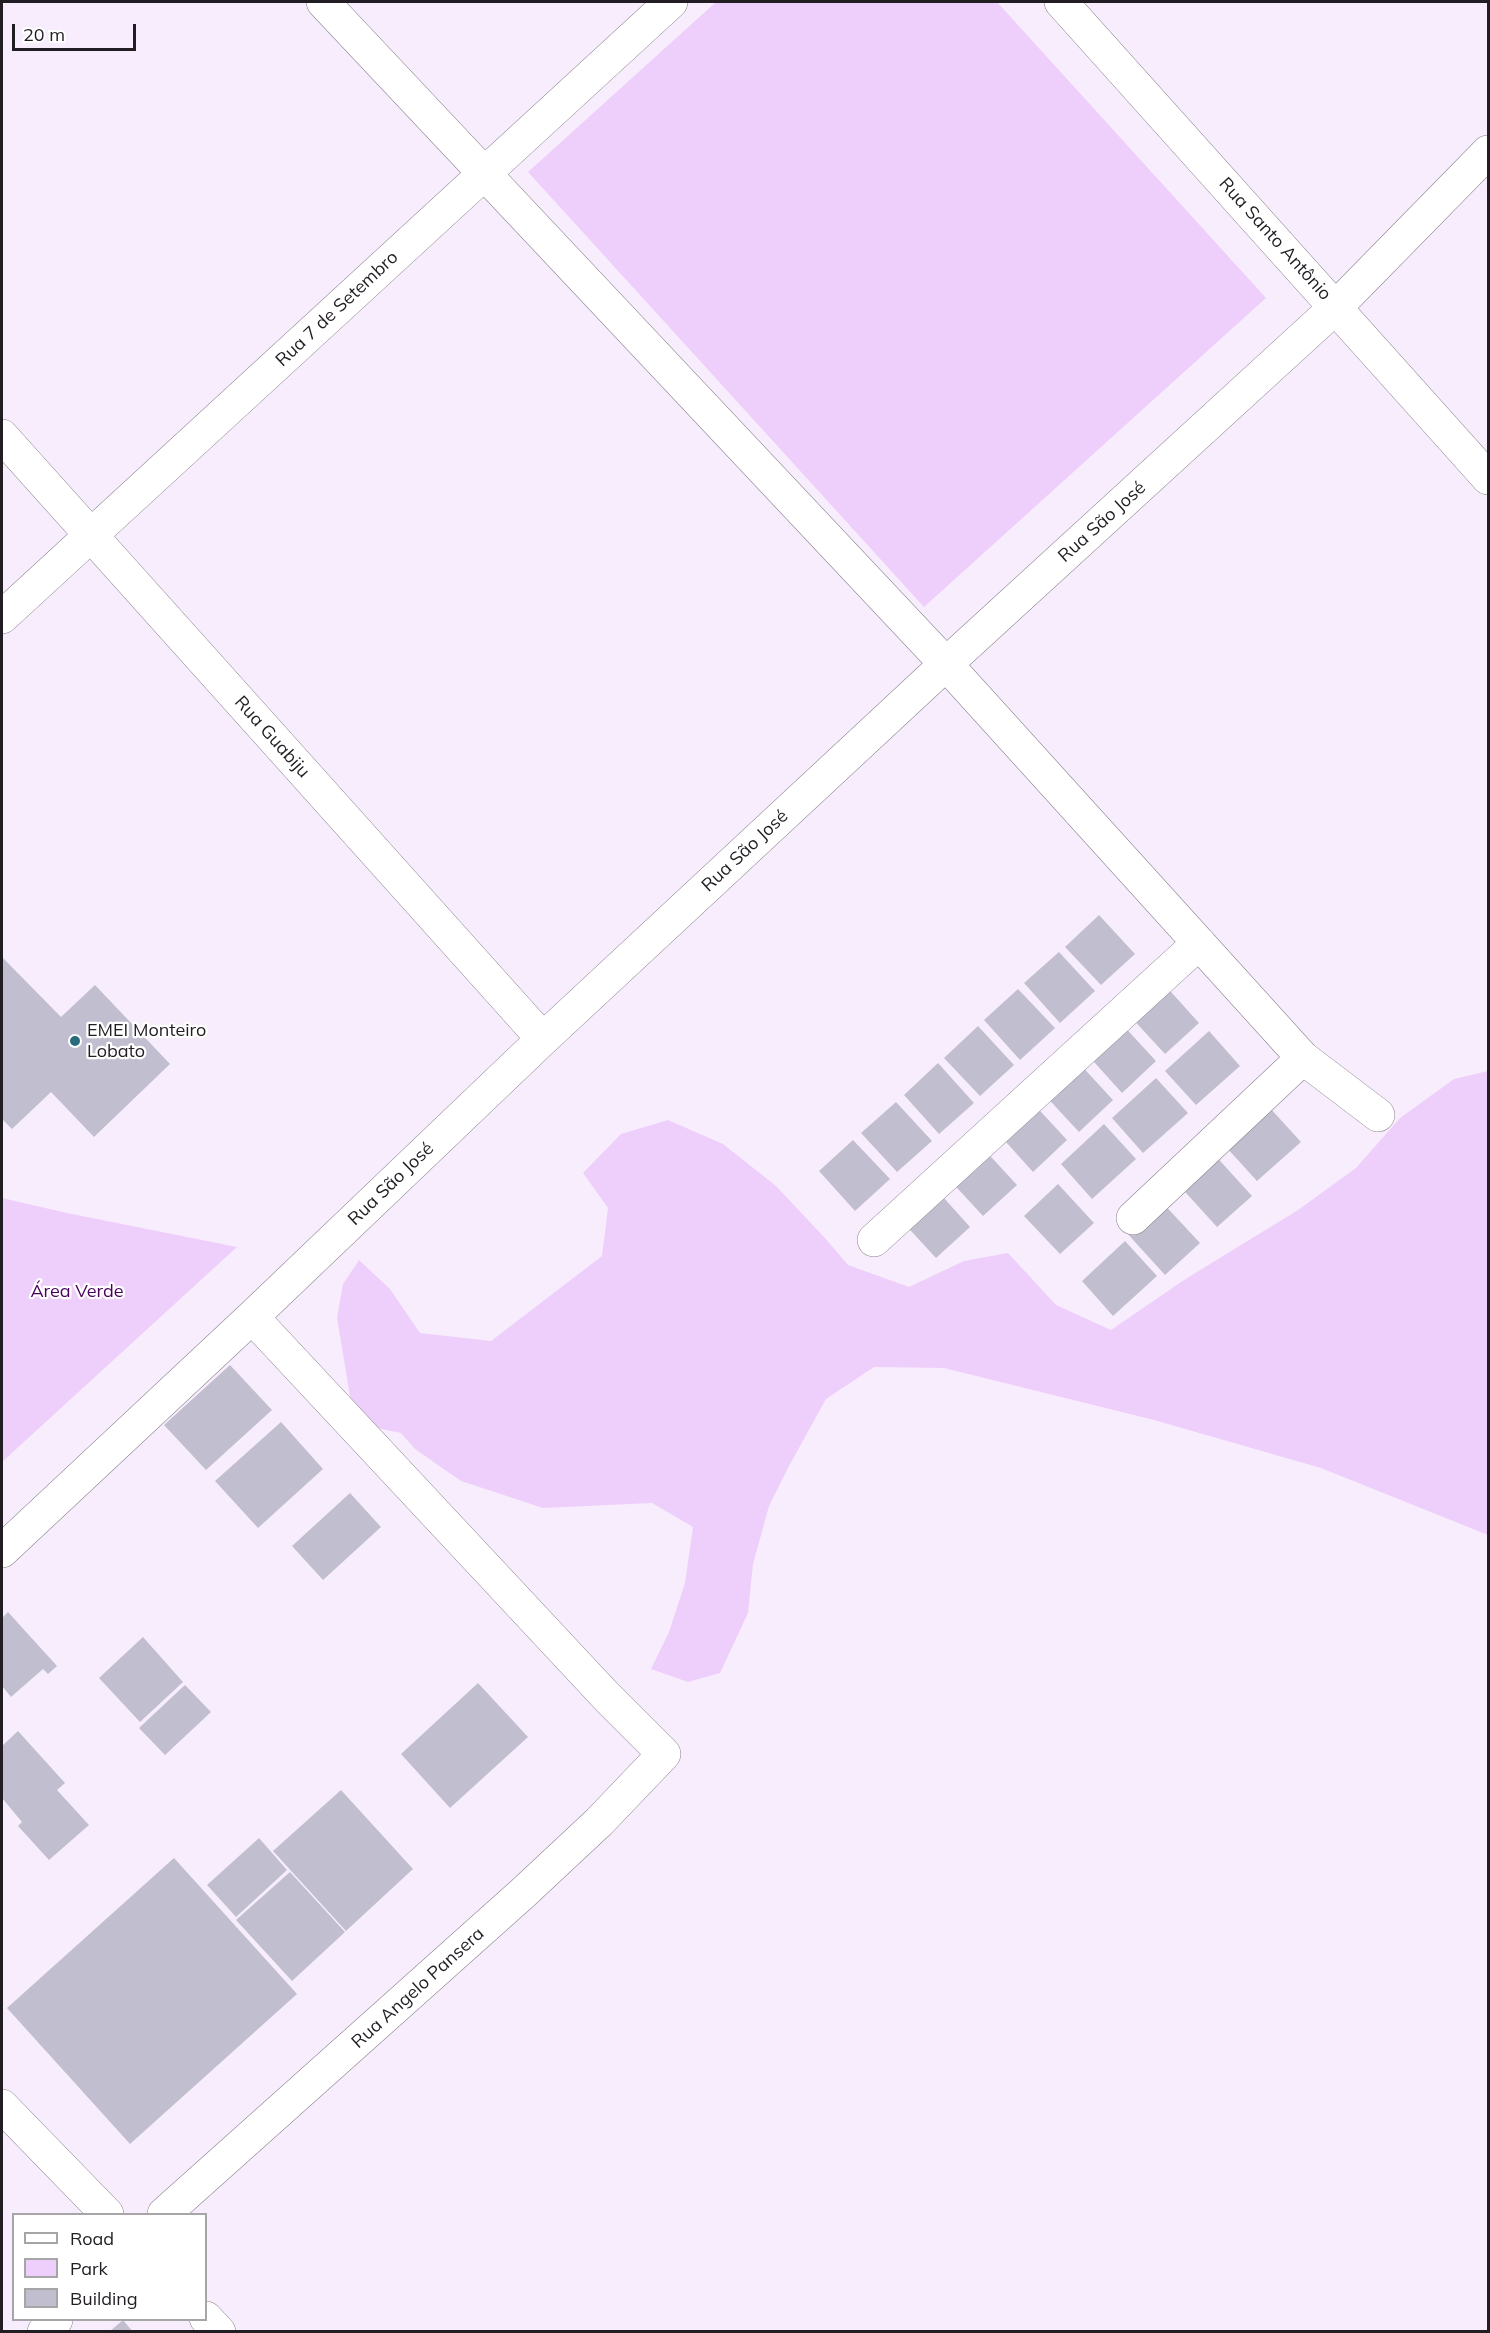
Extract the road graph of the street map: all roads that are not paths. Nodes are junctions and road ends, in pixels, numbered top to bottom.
1 (323, 2) edge
2 (671, 2) edge
3 (1061, 2) edge
4 (1488, 152) edge
5 (484, 173) junction
6 (1336, 307) junction
7 (2, 436) edge
8 (1488, 478) edge
9 (92, 536) junction
10 (2, 617) edge
11 (946, 664) junction
12 (1199, 943) junction
13 (543, 1039) junction
14 (1303, 1058) junction
15 (1378, 1115) dead end
16 (1133, 1218) dead end
17 (873, 1240) dead end
18 (252, 1317) junction
19 (2, 1551) edge
20 (2, 2106) edge
21 (106, 2213) edge
22 (166, 2213) edge
23 (207, 2319) edge
24 (219, 2331) edge

1 - 5 street
2 - 5 street, Rua 7 de Setembro
3 - 6 street, Rua Santo Antônio
4 - 6 street, Rua São José
5 - 9 street, Rua 7 de Setembro
5 - 11 street
6 - 8 street, Rua Santo Antônio
6 - 11 street, Rua São José
7 - 9 street, Rua Guabiju
9 - 10 street, Rua 7 de Setembro
9 - 13 street, Rua Guabiju
11 - 12 street
11 - 13 street, Rua São José
12 - 14 street
12 - 17 street
13 - 18 street, Rua São José
14 - 15 street
14 - 16 street
18 - 19 street, Rua São José
18 - 22 street, Rua Angelo Pansera
20 - 21 street
23 - 24 street

